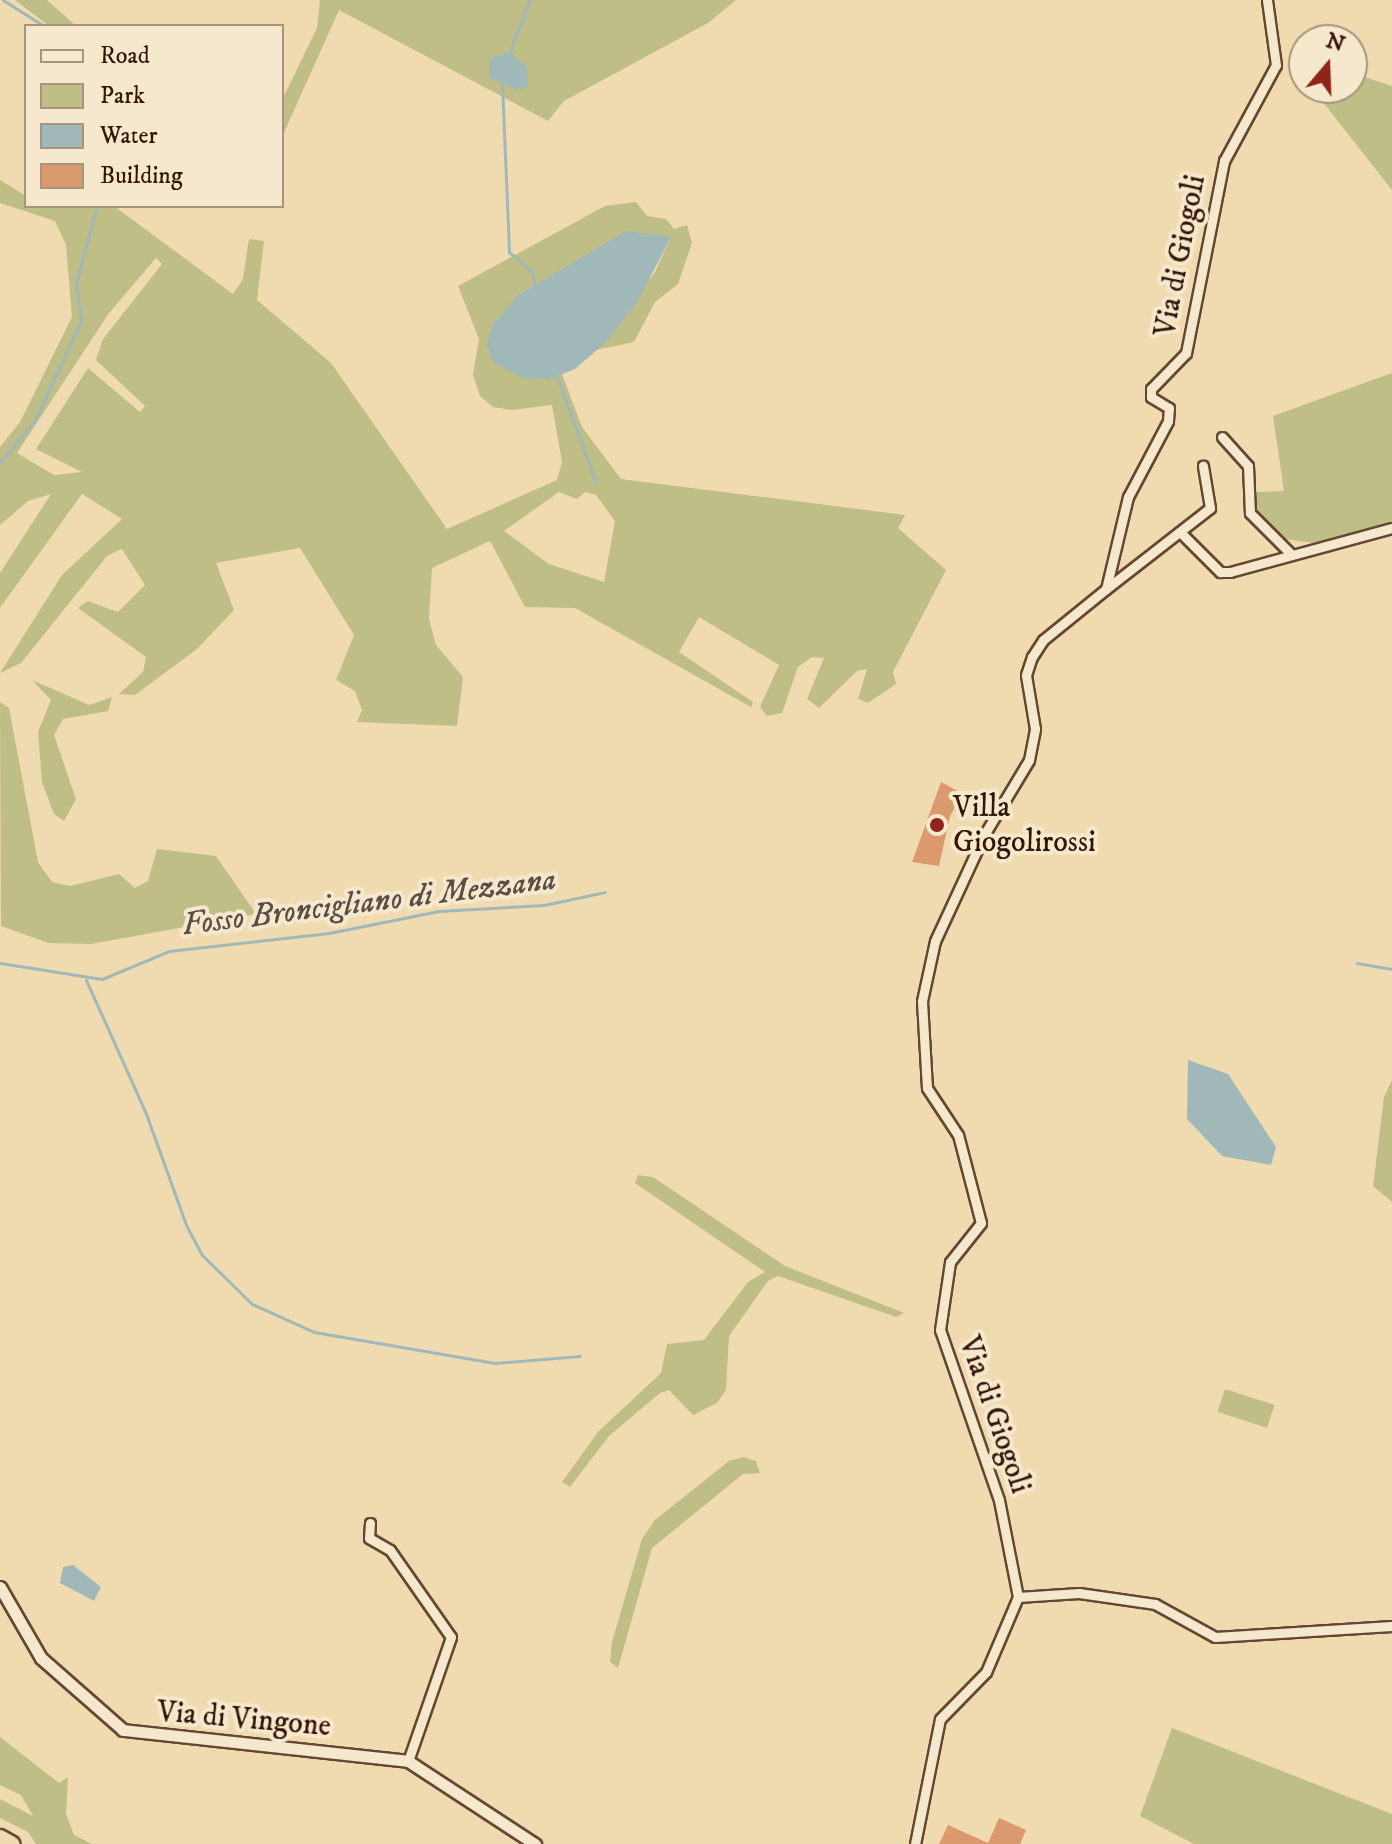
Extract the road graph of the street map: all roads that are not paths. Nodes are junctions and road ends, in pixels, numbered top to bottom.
1 (1267, 0) edge
2 (1222, 437) dead end
3 (1203, 466) dead end
4 (1392, 528) edge
5 (1180, 532) junction
6 (1291, 554) junction
7 (1106, 589) junction
8 (370, 1523) dead end
9 (0, 1587) edge
10 (1018, 1597) junction
11 (1392, 1626) edge
12 (408, 1761) junction
13 (0, 1838) edge
14 (11, 1844) edge
15 (535, 1844) edge
16 (915, 1844) edge

1 - 7 street, Via di Giogoli
2 - 6 street
3 - 5 street
4 - 6 street
5 - 6 street
5 - 7 street
7 - 10 street, Via di Giogoli
8 - 12 street
9 - 12 street, Via di Vingone
10 - 11 street
10 - 16 street
12 - 15 street, Via di Vingone
13 - 14 highway

